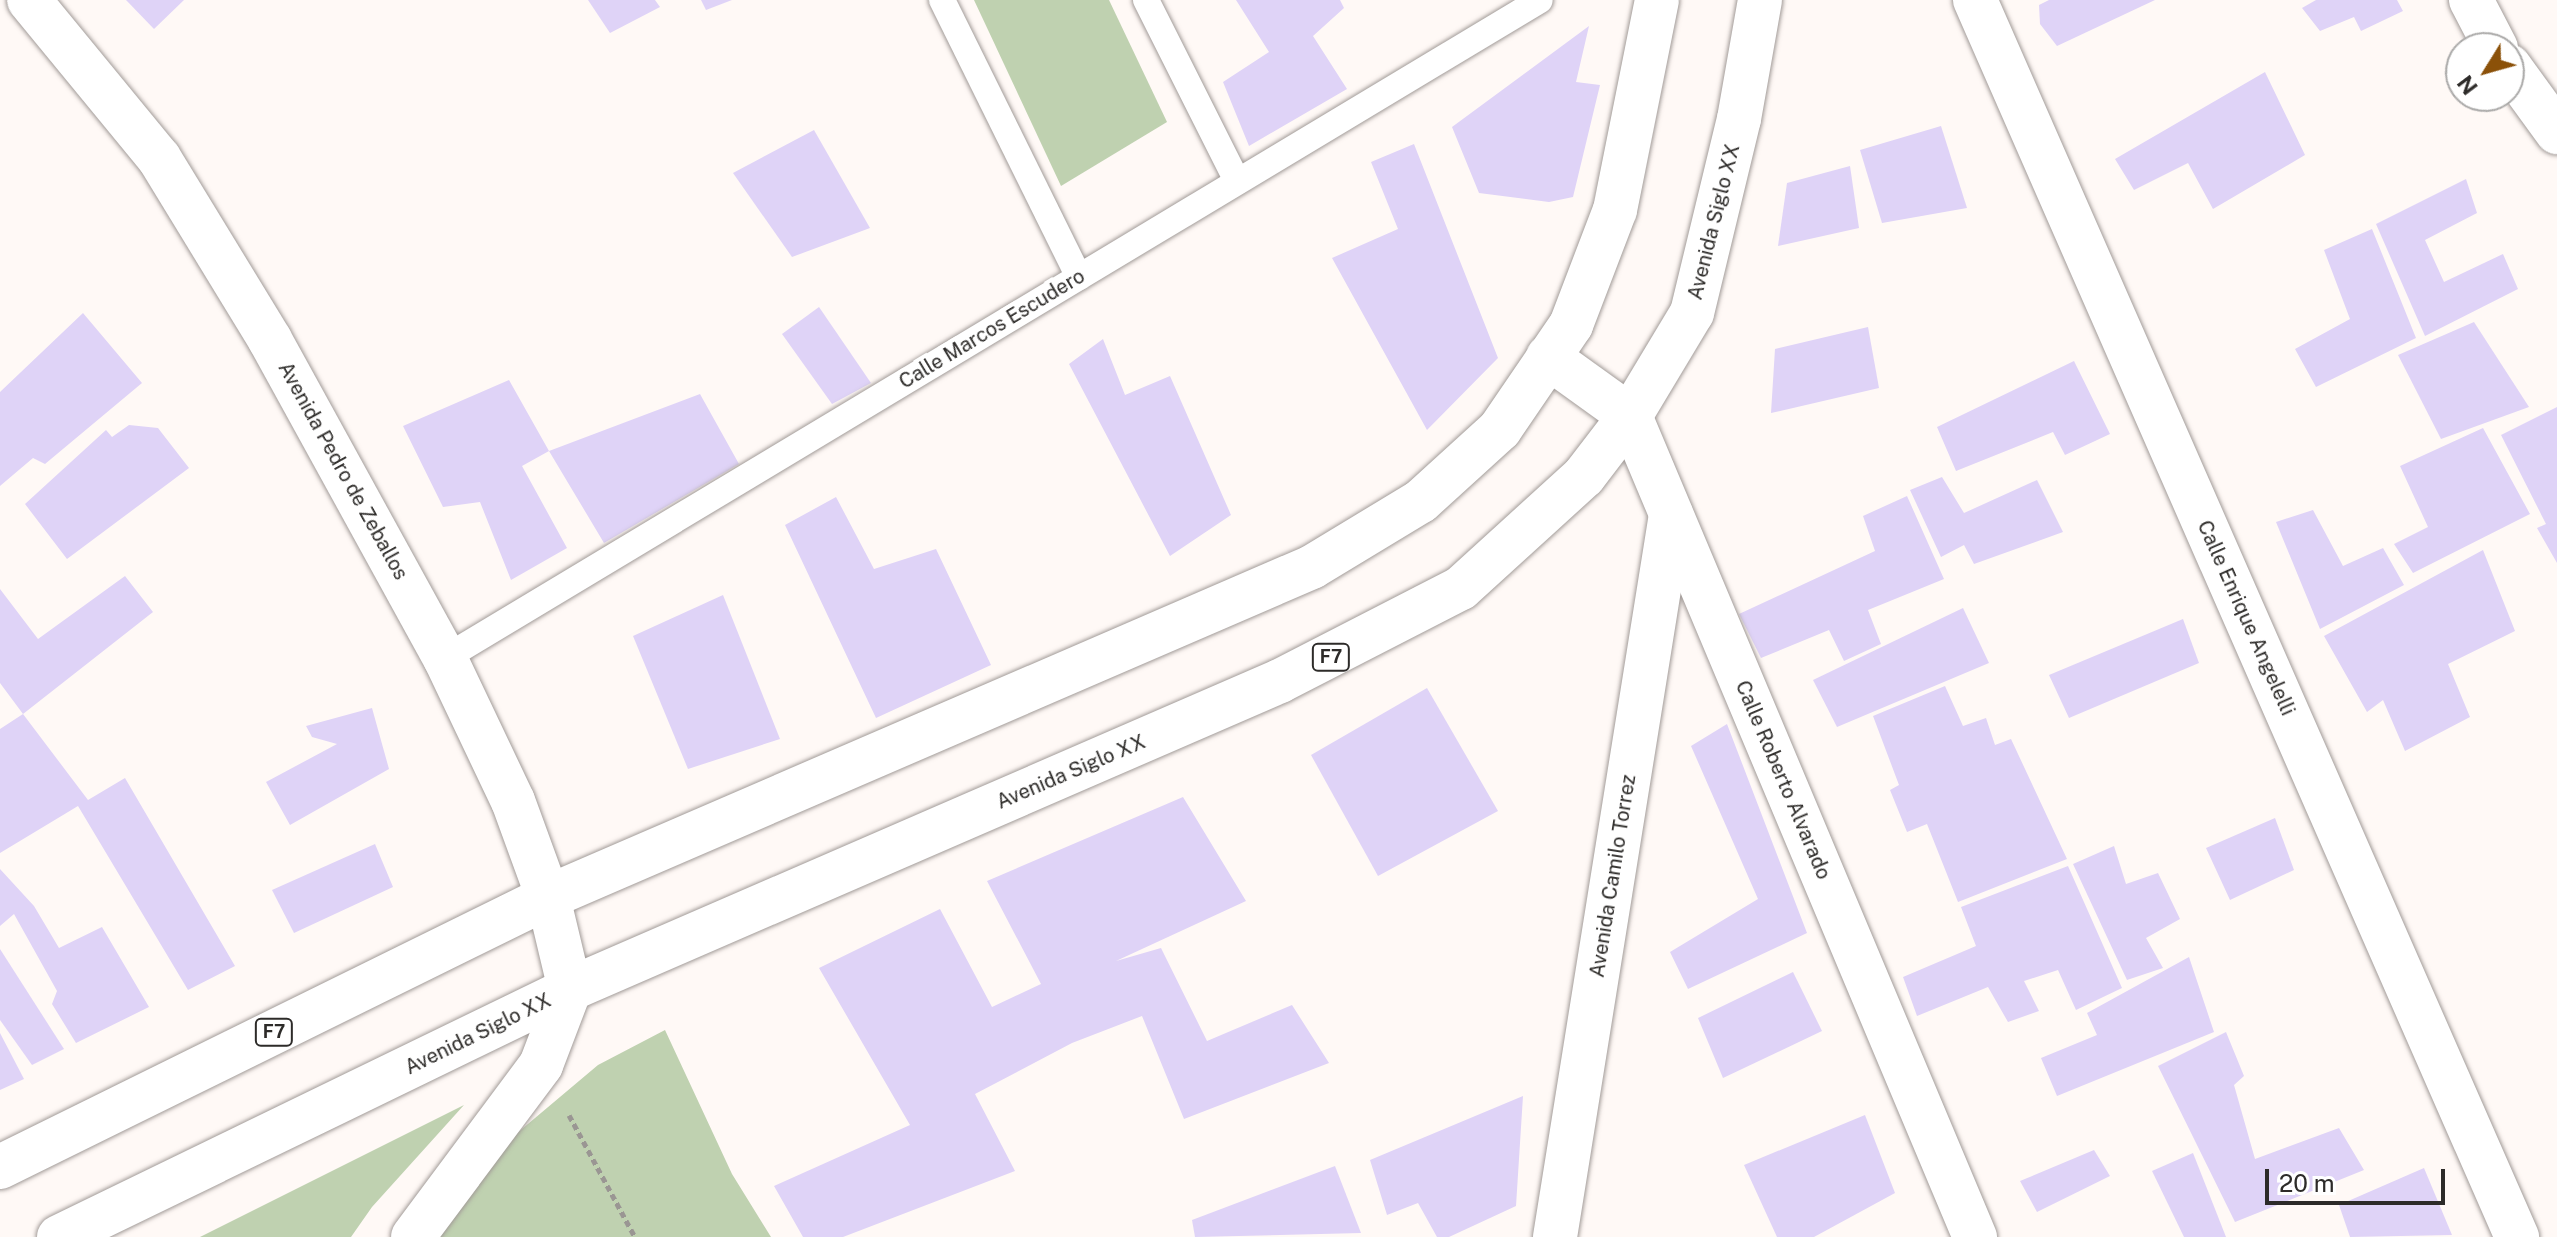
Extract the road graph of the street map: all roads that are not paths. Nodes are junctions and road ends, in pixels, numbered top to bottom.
1 (29, 0) edge
2 (942, 0) edge
3 (1146, 0) edge
4 (1540, 0) edge
5 (1657, 0) edge
6 (1760, 0) edge
7 (1975, 0) edge
8 (2471, 0) edge
9 (2488, 32) edge
10 (2525, 88) edge
11 (2557, 132) edge
12 (1237, 181) junction
13 (1079, 277) junction
14 (1548, 357) junction
15 (1630, 416) junction
16 (1671, 514) junction
17 (445, 658) junction
18 (548, 897) junction
19 (570, 989) junction
20 (0, 1167) edge
21 (59, 1237) edge
22 (413, 1237) edge
23 (1555, 1237) edge
24 (1975, 1237) edge
25 (2517, 1237) edge

1 - 17 main road, Avenida Pedro de Zeballos
2 - 13 lane
3 - 12 lane
4 - 12 lane, Calle Marcos Escudero
5 - 14 main road, F7
6 - 15 main road, Avenida Siglo XX / F7
7 - 25 main road, Calle Enrique Angelelli
8 - 9 main road
10 - 11 main road
12 - 13 lane, Calle Marcos Escudero
13 - 17 lane, Calle Marcos Escudero
14 - 15 main road
14 - 18 main road, F7
15 - 16 main road, Calle Roberto Alvarado
15 - 19 main road, Avenida Siglo XX / F7
16 - 23 main road, Avenida Camilo Torrez
16 - 24 main road, Calle Roberto Alvarado
17 - 18 main road, Avenida Pedro de Zeballos
18 - 19 main road, Avenida Pedro de Zeballos
18 - 20 main road, F7
19 - 21 main road, Avenida Siglo XX / F7
19 - 22 main road

